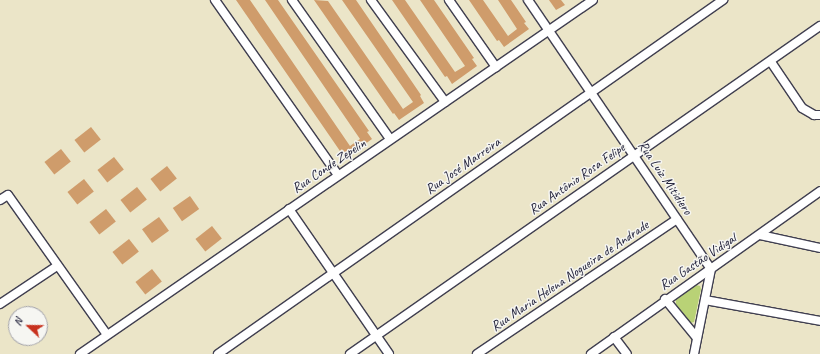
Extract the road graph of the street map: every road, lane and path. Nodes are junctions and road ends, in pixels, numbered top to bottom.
1 (215, 0) edge
2 (292, 0) edge
3 (371, 0) edge
4 (449, 0) edge
5 (528, 0) edge
6 (593, 0) edge
7 (723, 0) edge
8 (820, 26) edge
9 (550, 30) junction
10 (771, 62) junction
11 (496, 67) junction
12 (592, 92) junction
13 (444, 102) junction
14 (817, 115) edge
15 (390, 139) junction
16 (634, 155) junction
17 (338, 175) junction
18 (820, 191) edge
19 (0, 200) edge
20 (289, 209) junction
21 (677, 219) junction
22 (760, 235) junction
23 (820, 248) edge
24 (57, 266) junction
25 (711, 269) junction
26 (332, 274) junction
27 (665, 299) junction
28 (705, 300) junction
29 (0, 304) edge
30 (820, 321) edge
31 (107, 335) junction
32 (376, 336) junction
33 (614, 337) junction
34 (697, 338) junction
35 (80, 354) edge
36 (218, 354) edge
37 (350, 354) edge
38 (389, 354) edge
39 (477, 354) edge
40 (591, 354) edge
41 (627, 354) edge
42 (694, 354) edge

1 - 17 street
2 - 15 street
3 - 13 street
4 - 11 street
5 - 9 street, Rua Luiz Mitidiero
6 - 9 street, Rua Conde Zepelin
7 - 12 street, Rua José Marreira
8 - 10 street, Rua Antônio Rosa Felipe
9 - 11 street, Rua Conde Zepelin
9 - 12 street, Rua Luiz Mitidiero
10 - 14 street
10 - 16 street, Rua Antônio Rosa Felipe
11 - 13 street, Rua Conde Zepelin
12 - 16 street, Rua Luiz Mitidiero
12 - 26 street, Rua José Marreira
13 - 15 street, Rua Conde Zepelin
15 - 17 street, Rua Conde Zepelin
16 - 21 street, Rua Luiz Mitidiero
16 - 32 street, Rua Antônio Rosa Felipe
17 - 20 street, Rua Conde Zepelin
18 - 22 street, Rua Gastão Vidigal
19 - 24 street
20 - 26 street
20 - 31 street, Rua Conde Zepelin
21 - 25 street, Rua Luiz Mitidiero
21 - 39 street, Rua Maria Helena Nogueira de Andrade
22 - 23 street
22 - 25 street, Rua Gastão Vidigal
24 - 29 street
24 - 31 street
25 - 27 street, Rua Gastão Vidigal
25 - 28 street
26 - 32 street
26 - 36 street, Rua José Marreira
27 - 33 street, Rua Gastão Vidigal
27 - 34 street
28 - 30 street
28 - 34 street
31 - 35 street, Rua Conde Zepelin
32 - 37 street, Rua Antônio Rosa Felipe
32 - 38 street
33 - 40 street, Rua Gastão Vidigal
33 - 41 street
34 - 42 street

